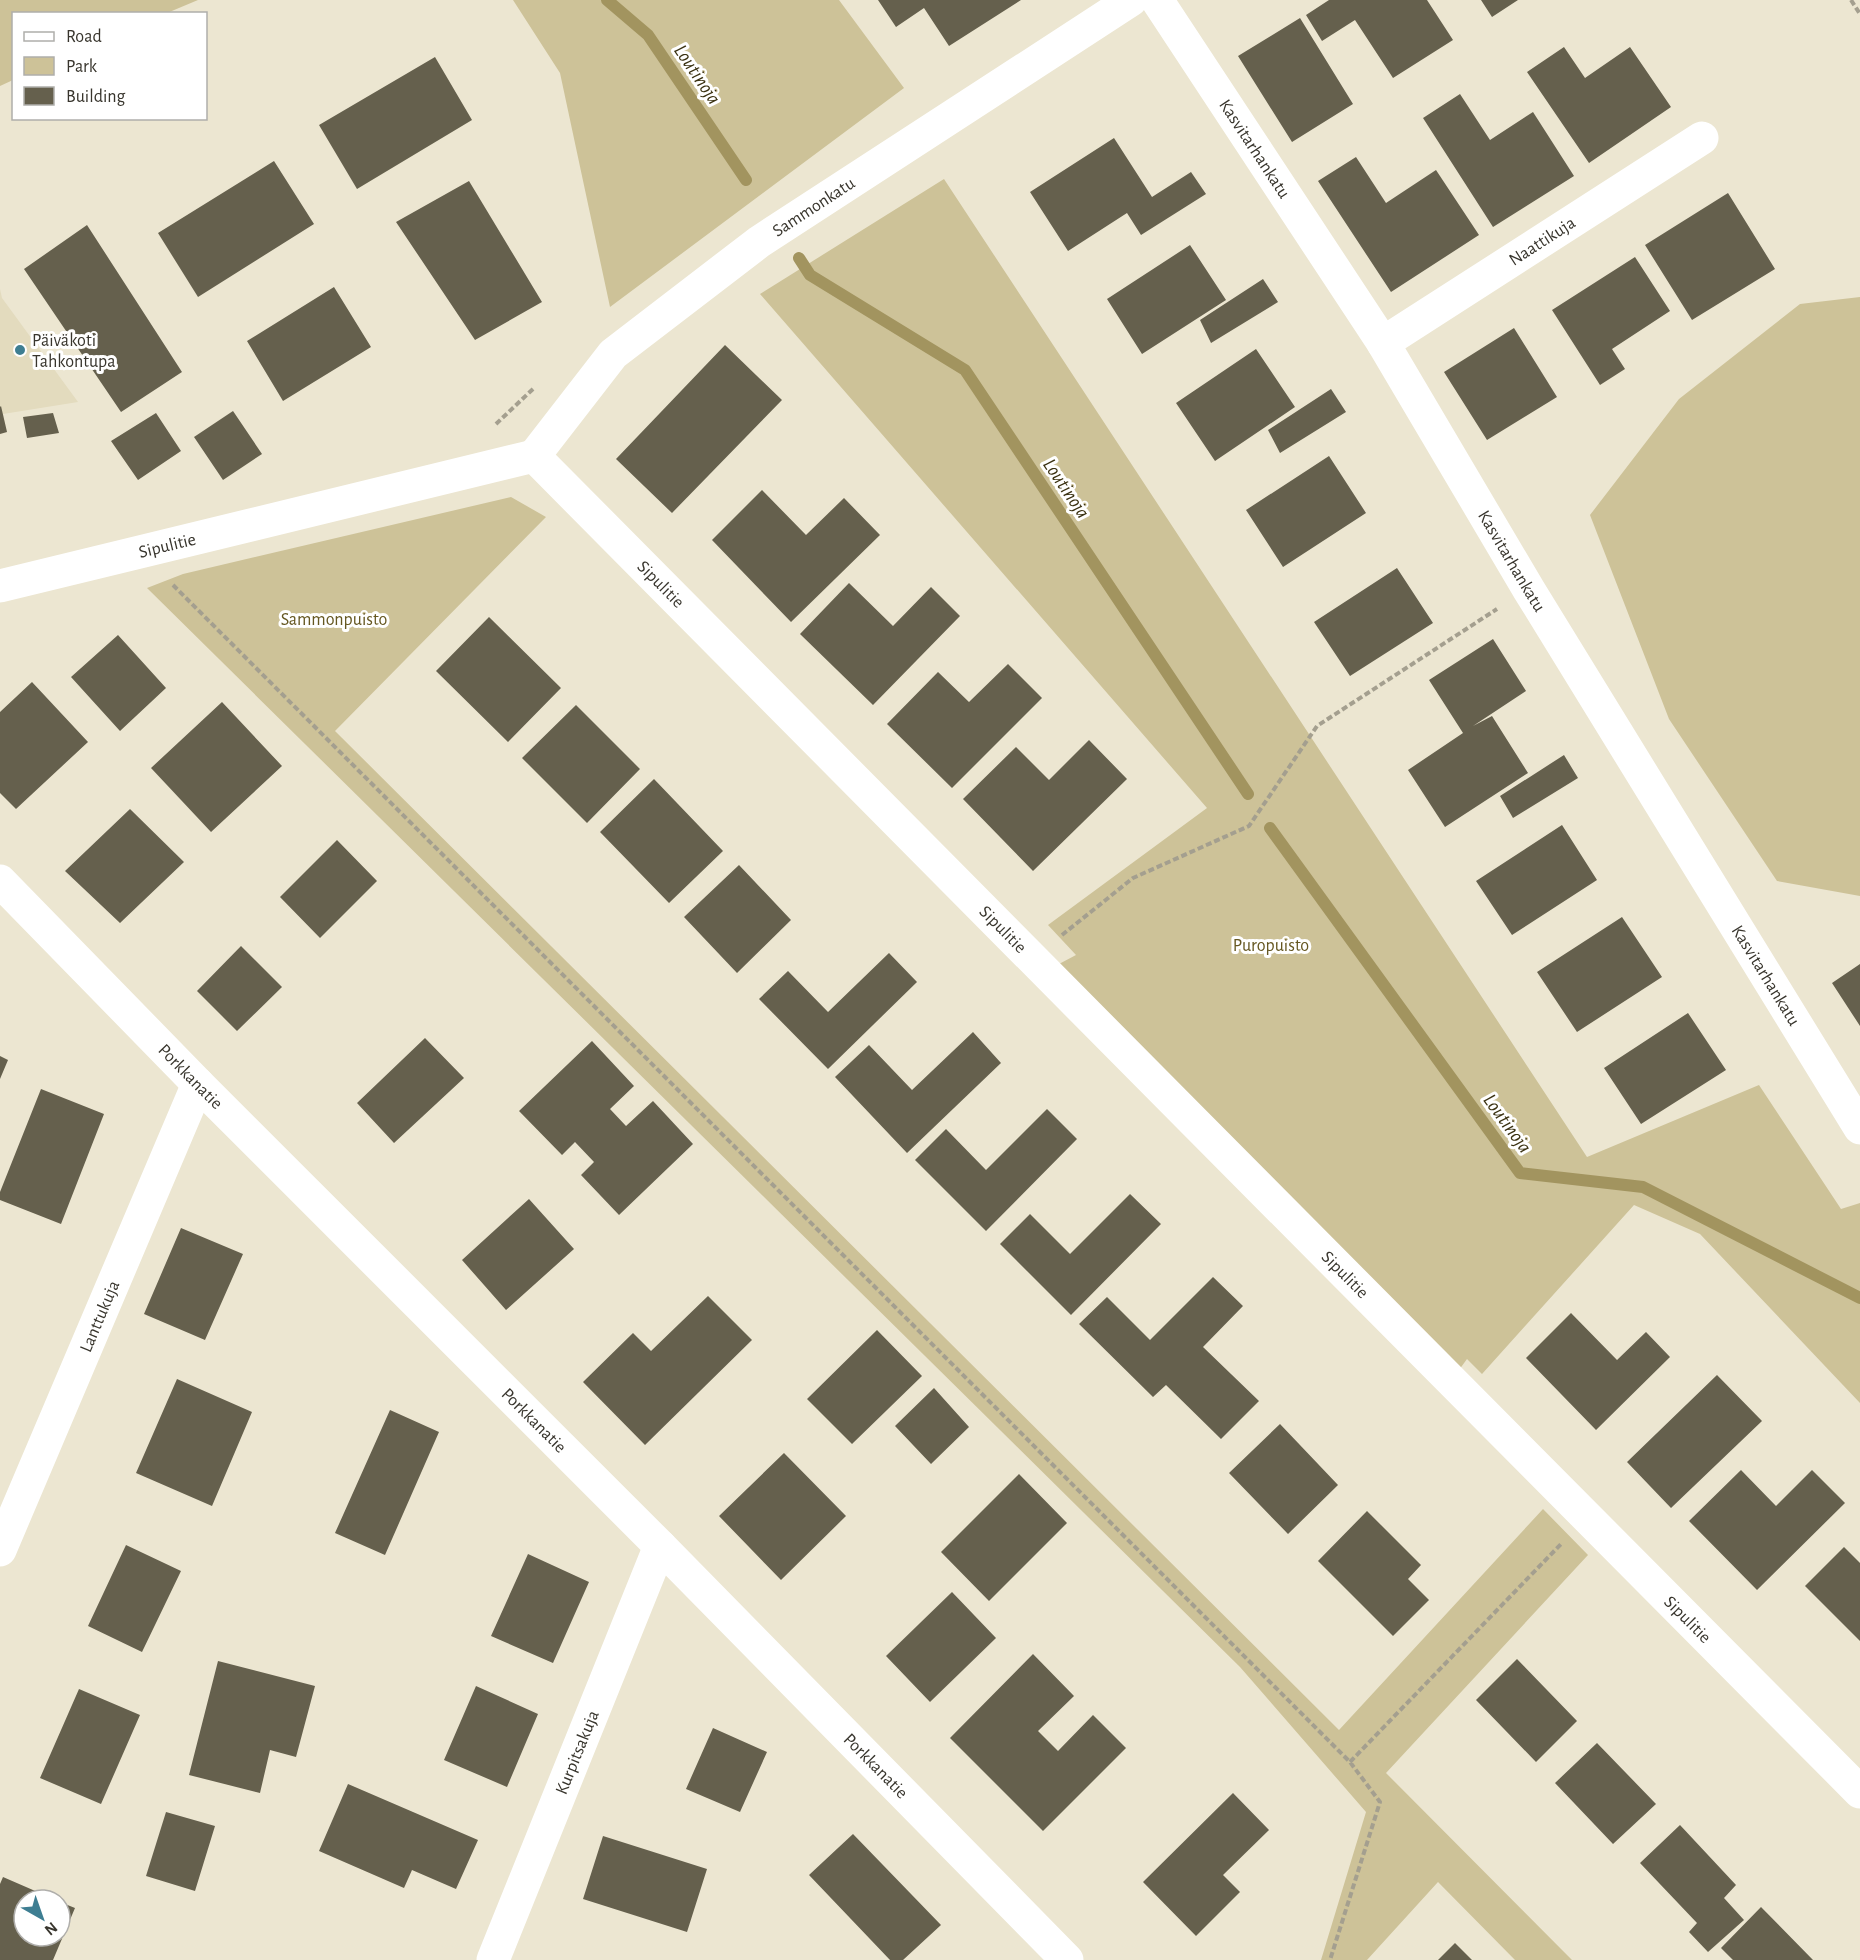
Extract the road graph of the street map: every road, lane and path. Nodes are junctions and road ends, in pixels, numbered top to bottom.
1 (1131, 0) edge
2 (1157, 0) edge
3 (1851, 0) edge
4 (1860, 14) edge
5 (1702, 138) dead end
6 (1383, 343) junction
7 (540, 384) dead end
8 (489, 431) dead end
9 (534, 456) junction
10 (140, 552) junction
11 (0, 586) edge
12 (1529, 590) junction
13 (0, 881) edge
14 (1033, 958) junction
15 (198, 1084) junction
16 (1860, 1128) edge
17 (1587, 1518) junction
18 (660, 1546) junction
19 (0, 1550) edge
20 (1350, 1762) junction
21 (1860, 1792) edge
22 (493, 1960) edge
23 (1067, 1960) edge
24 (1330, 1960) edge

1 - 9 street, Sammonkatu
2 - 6 street, Kasvitarhankatu
3 - 4 path
5 - 6 street, Naattikuja
6 - 12 street, Kasvitarhankatu
7 - 8 path
9 - 10 street, Sipulitie
9 - 14 street, Sipulitie
10 - 11 street, Sipulitie
10 - 20 path
12 - 14 path
12 - 16 street, Kasvitarhankatu
13 - 15 street, Porkkanatie
14 - 17 street, Sipulitie
15 - 18 street, Porkkanatie
15 - 19 street, Lanttukuja
17 - 20 path
17 - 21 street, Sipulitie
18 - 22 street, Kurpitsakuja
18 - 23 street, Porkkanatie
20 - 24 path

